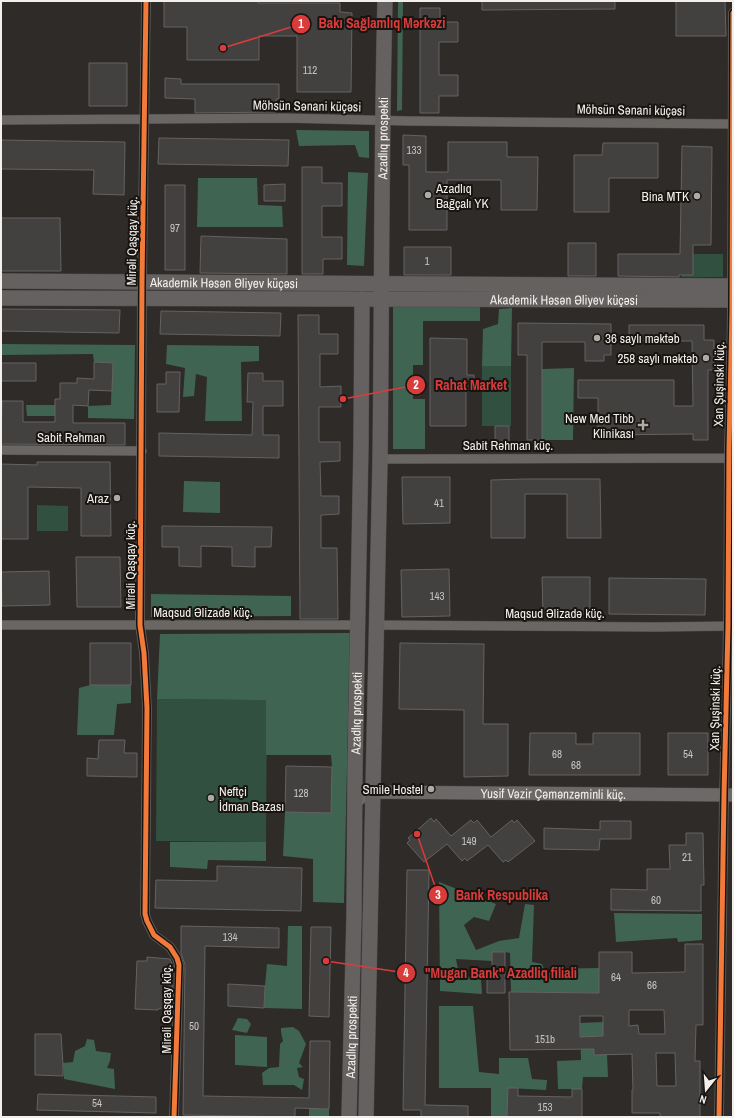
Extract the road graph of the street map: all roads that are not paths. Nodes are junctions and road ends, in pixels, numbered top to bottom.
1 (146, 1) edge
2 (385, 1) edge
3 (733, 13) edge
4 (144, 119) junction
5 (1, 120) edge
6 (382, 120) junction
7 (732, 124) edge
8 (1, 281) edge
9 (386, 281) junction
10 (142, 282) junction
11 (733, 293) edge
12 (1, 298) edge
13 (142, 298) junction
14 (358, 303) junction
15 (386, 303) junction
16 (1, 450) edge
17 (142, 450) junction
18 (731, 458) edge
19 (380, 459) junction
20 (1, 625) edge
21 (140, 625) junction
22 (377, 625) junction
23 (357, 626) junction
24 (730, 626) edge
25 (373, 792) junction
26 (728, 795) edge
27 (355, 803) junction
28 (352, 1004) junction
29 (368, 1004) junction
30 (174, 1117) edge
31 (348, 1117) edge
32 (366, 1117) edge
33 (719, 1117) edge

1 - 4 street, Mirəli Qaşqay küç.
2 - 6 main road, Azadlıq prospekti
3 - 7 street, Xan Şuşinski küç.
4 - 5 street, Möhsün Sənani küçəsi
4 - 6 street, Möhsün Sənani küçəsi
4 - 10 street, Mirəli Qaşqay küç.
6 - 7 street, Möhsün Sənani küçəsi
6 - 9 main road, Azadlıq prospekti
7 - 11 street, Xan Şuşinski küç.
8 - 10 main road, Akademik Həsən Əliyev küçəsi
9 - 10 main road, Akademik Həsən Əliyev küçəsi
9 - 11 main road, Akademik Həsən Əliyev küçəsi
9 - 15 main road, Azadlıq prospekti
10 - 13 street, Mirəli Qaşqay küç.
11 - 15 main road, Akademik Həsən Əliyev küçəsi
11 - 18 street, Xan Şuşinski küç.
12 - 13 main road, Akademik Həsən Əliyev küçəsi
13 - 14 main road, Akademik Həsən Əliyev küçəsi
13 - 17 street, Mirəli Qaşqay küç.
14 - 15 main road, Akademik Həsən Əliyev küçəsi
14 - 23 main road, Azadlıq prospekti
15 - 19 main road, Azadlıq prospekti
16 - 17 street, Sabit Rəhman
17 - 21 street, Mirəli Qaşqay küç.
18 - 19 street, Sabit Rəhman küç.
18 - 24 street, Xan Şuşinski küç.
19 - 22 main road, Azadlıq prospekti
20 - 21 street, Maqsud Əlizadə küç.
21 - 23 street, Maqsud Əlizadə küç.
21 - 30 street, Mirəli Qaşqay küç.
22 - 24 street, Maqsud Əlizadə küç.
22 - 25 main road, Azadlıq prospekti
23 - 27 main road, Azadlıq prospekti
24 - 26 street, Xan Şuşinski küç.
25 - 26 main road, Yusif Vəzir Çəmənzəminli küç.
25 - 27 main road
25 - 29 main road, Azadlıq prospekti
26 - 33 street, Xan Şuşinski küç.
27 - 28 main road, Azadlıq prospekti
28 - 29 main road
28 - 31 main road, Azadlıq prospekti
29 - 32 main road, Azadlıq prospekti

